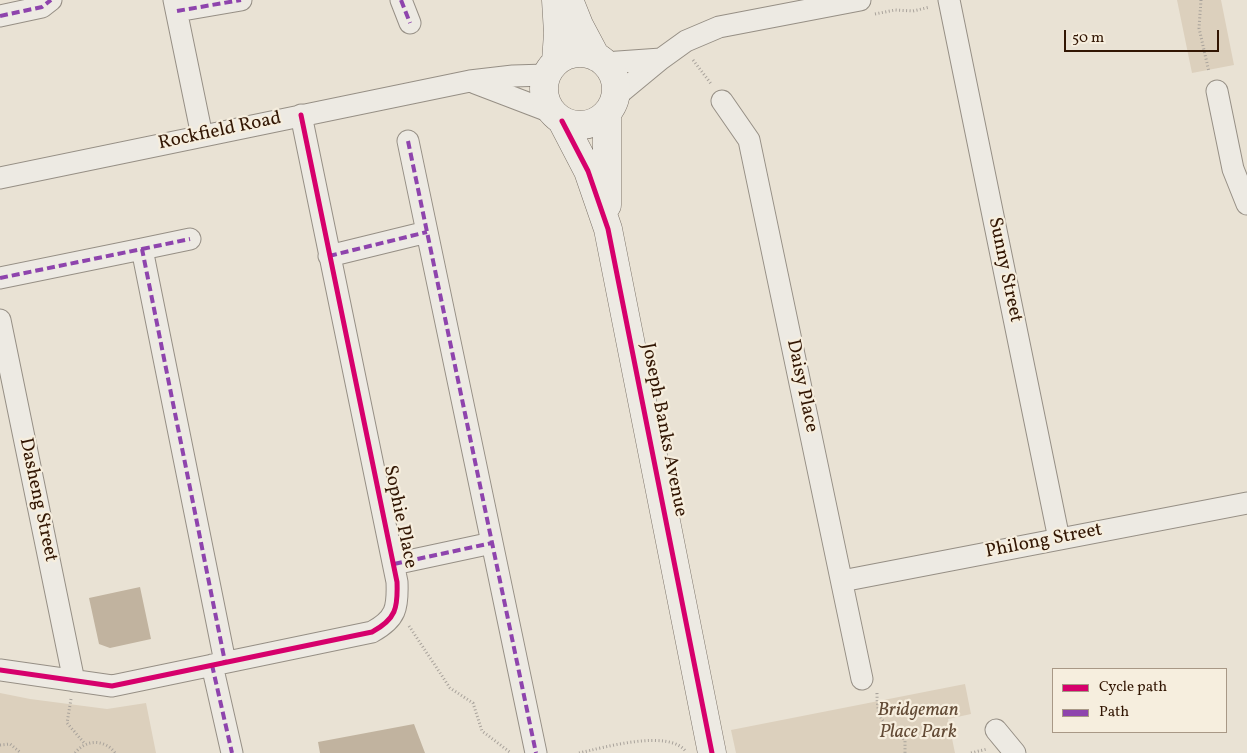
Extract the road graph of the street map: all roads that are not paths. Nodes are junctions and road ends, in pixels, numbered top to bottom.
1 (50, 0) edge
2 (241, 0) edge
3 (401, 0) edge
4 (556, 0) edge
5 (569, 0) edge
6 (949, 1) edge
7 (175, 5) edge
8 (863, 8) edge
9 (0, 16) edge
10 (410, 23) dead end
11 (660, 58) junction
12 (600, 60) junction
13 (552, 68) junction
14 (470, 81) junction
15 (1217, 91) road end
16 (722, 101) road end
17 (611, 105) junction
18 (301, 116) junction
19 (557, 116) junction
20 (202, 136) junction
21 (408, 141) dead end
22 (0, 178) edge
23 (1247, 204) edge
24 (608, 229) junction
25 (427, 232) junction
26 (190, 239) dead end
27 (142, 249) junction
28 (329, 256) junction
29 (0, 278) edge
30 (0, 320) edge
31 (1247, 503) edge
32 (1059, 539) junction
33 (492, 543) junction
34 (394, 564) junction
35 (842, 581) junction
36 (219, 664) junction
37 (0, 670) edge
38 (74, 681) junction
39 (870, 685) road end
40 (996, 730) dead end
41 (232, 753) edge
42 (536, 753) edge
43 (712, 753) edge
44 (1015, 753) edge

1 - 9 street
2 - 7 street
3 - 10 street
4 - 13 street
5 - 12 street
6 - 32 street, Sunny Street
7 - 20 street
8 - 11 street
11 - 12 street
11 - 17 street
12 - 13 street
12 - 17 street
13 - 14 street, Rockfield Road
13 - 19 street
14 - 18 street, Rockfield Road
14 - 19 street
15 - 23 street
16 - 35 street, Daisy Place
17 - 19 street
17 - 24 street, Joseph Banks Avenue
18 - 20 street, Rockfield Road
18 - 28 street, Sophie Place
19 - 24 street, Joseph Banks Avenue
20 - 22 street, Rockfield Road
21 - 25 street
24 - 43 street, Joseph Banks Avenue
25 - 28 street
25 - 33 street
26 - 27 street
27 - 29 street
27 - 36 street
28 - 34 street, Sophie Place
30 - 38 street, Dasheng Street
31 - 32 street, Philong Street
32 - 35 street, Philong Street
33 - 34 street
33 - 42 street
34 - 36 street, Sophie Place
35 - 39 street, Daisy Place
36 - 38 street
36 - 41 street
37 - 38 street
40 - 44 street

